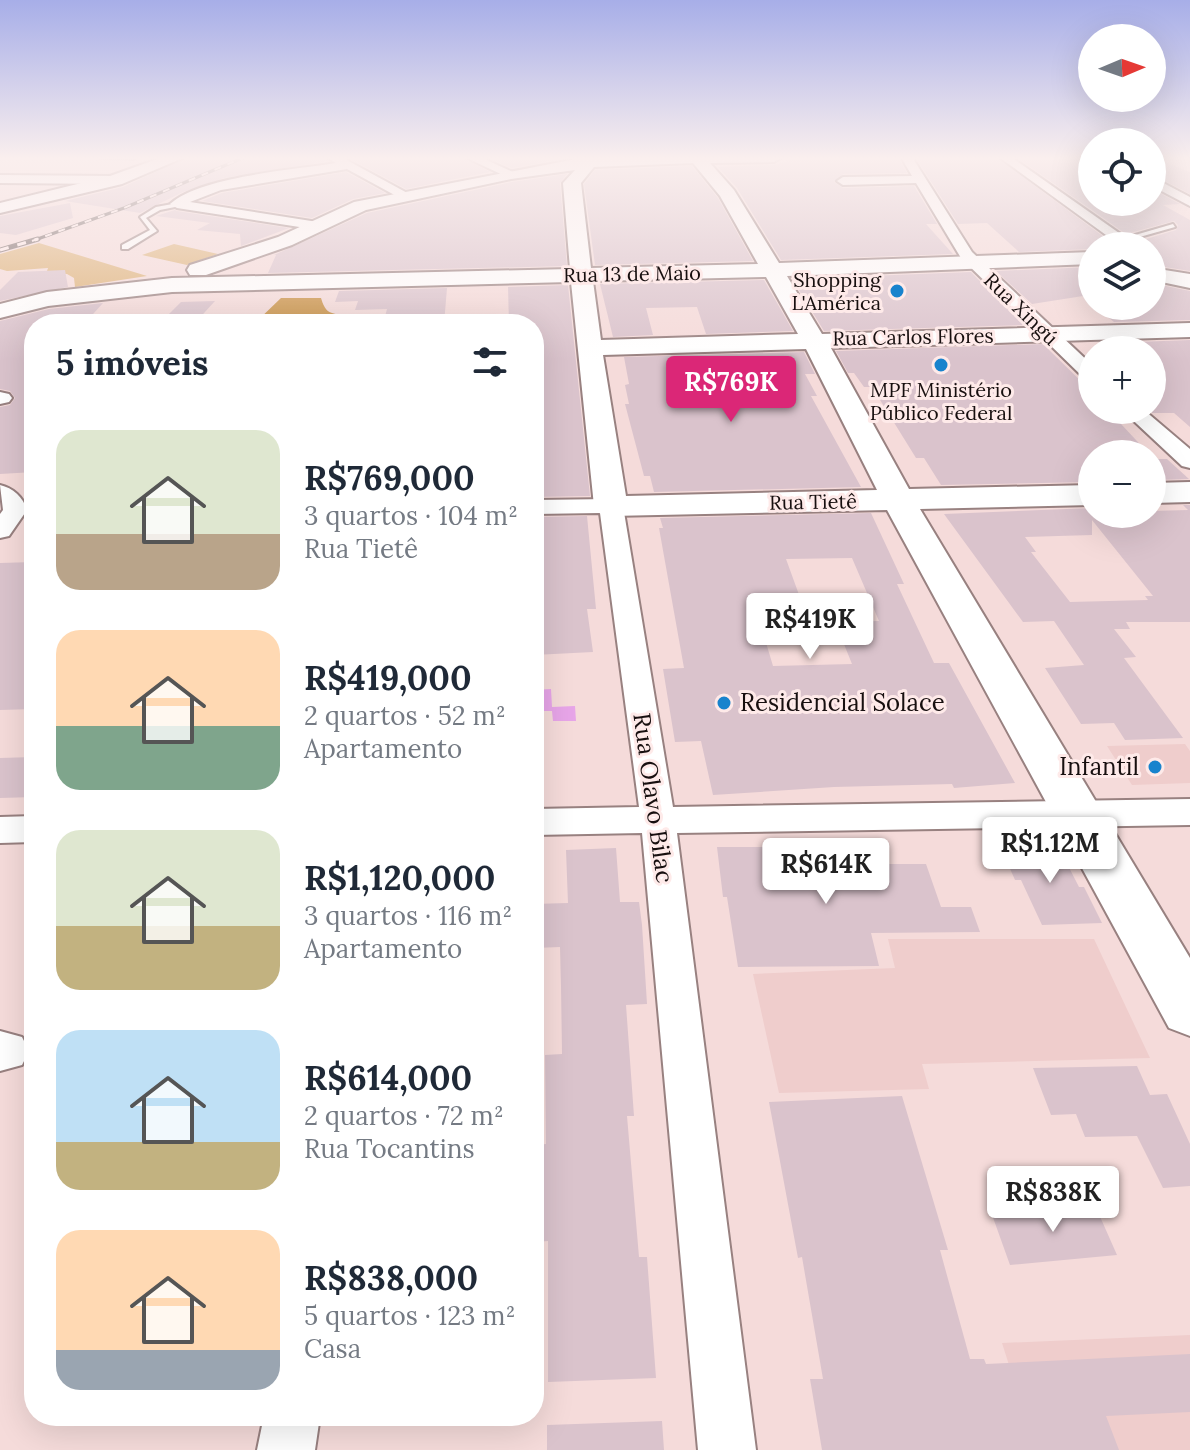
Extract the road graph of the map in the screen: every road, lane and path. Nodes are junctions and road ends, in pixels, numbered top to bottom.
1 (149, 225) edge
2 (310, 225) edge
3 (322, 225) edge
4 (576, 225) edge
5 (746, 225) edge
6 (950, 225) edge
7 (319, 226) junction
8 (1173, 226) dead end
9 (1151, 232) edge
10 (125, 247) dead end
11 (1078, 259) edge
12 (973, 263) junction
13 (772, 270) junction
14 (580, 275) junction
15 (1166, 277) edge
16 (1190, 281) edge
17 (159, 283) junction
18 (12, 304) edge
19 (1190, 330) edge
20 (1045, 334) junction
21 (813, 339) junction
22 (589, 348) junction
23 (1078, 363) edge
24 (1148, 424) edge
25 (1190, 461) edge
26 (0, 492) edge
27 (1190, 492) edge
28 (1166, 493) edge
29 (1078, 495) edge
30 (899, 501) junction
31 (611, 506) junction
32 (544, 507) edge
33 (11, 523) edge
34 (1190, 812) edge
35 (1078, 814) junction
36 (658, 820) junction
37 (544, 822) edge
38 (24, 829) edge
39 (0, 830) edge
40 (1190, 1010) edge
41 (290, 1426) edge
42 (286, 1450) edge
43 (727, 1450) edge

1 - 10 lane
2 - 7 street
3 - 7 main road
4 - 14 main road, Rua Olavo Bilac
5 - 13 main road
6 - 12 street, Rua Xingú
7 - 17 main road
8 - 9 lane
11 - 12 main road, Rua 13 de Maio
12 - 13 main road, Rua 13 de Maio
12 - 20 street, Rua Xingú
13 - 14 main road, Rua 13 de Maio
13 - 21 main road
14 - 17 main road, Rua 13 de Maio
14 - 22 main road, Rua Olavo Bilac
15 - 16 main road
17 - 18 main road
19 - 20 main road, Rua Carlos Flores
20 - 21 main road, Rua Carlos Flores
20 - 23 street, Rua Xingú
21 - 22 main road, Rua Carlos Flores
21 - 30 main road
22 - 31 main road, Rua Olavo Bilac
24 - 25 street
26 - 33 street
27 - 28 main road
29 - 30 main road, Rua Tietê
30 - 31 main road, Rua Tietê
30 - 35 main road
31 - 32 street, Rua Tietê
31 - 36 street, Rua Olavo Bilac
34 - 35 street
35 - 36 street
35 - 40 main road
36 - 37 street
36 - 43 street, Rua Olavo Bilac
38 - 39 street
41 - 42 street

